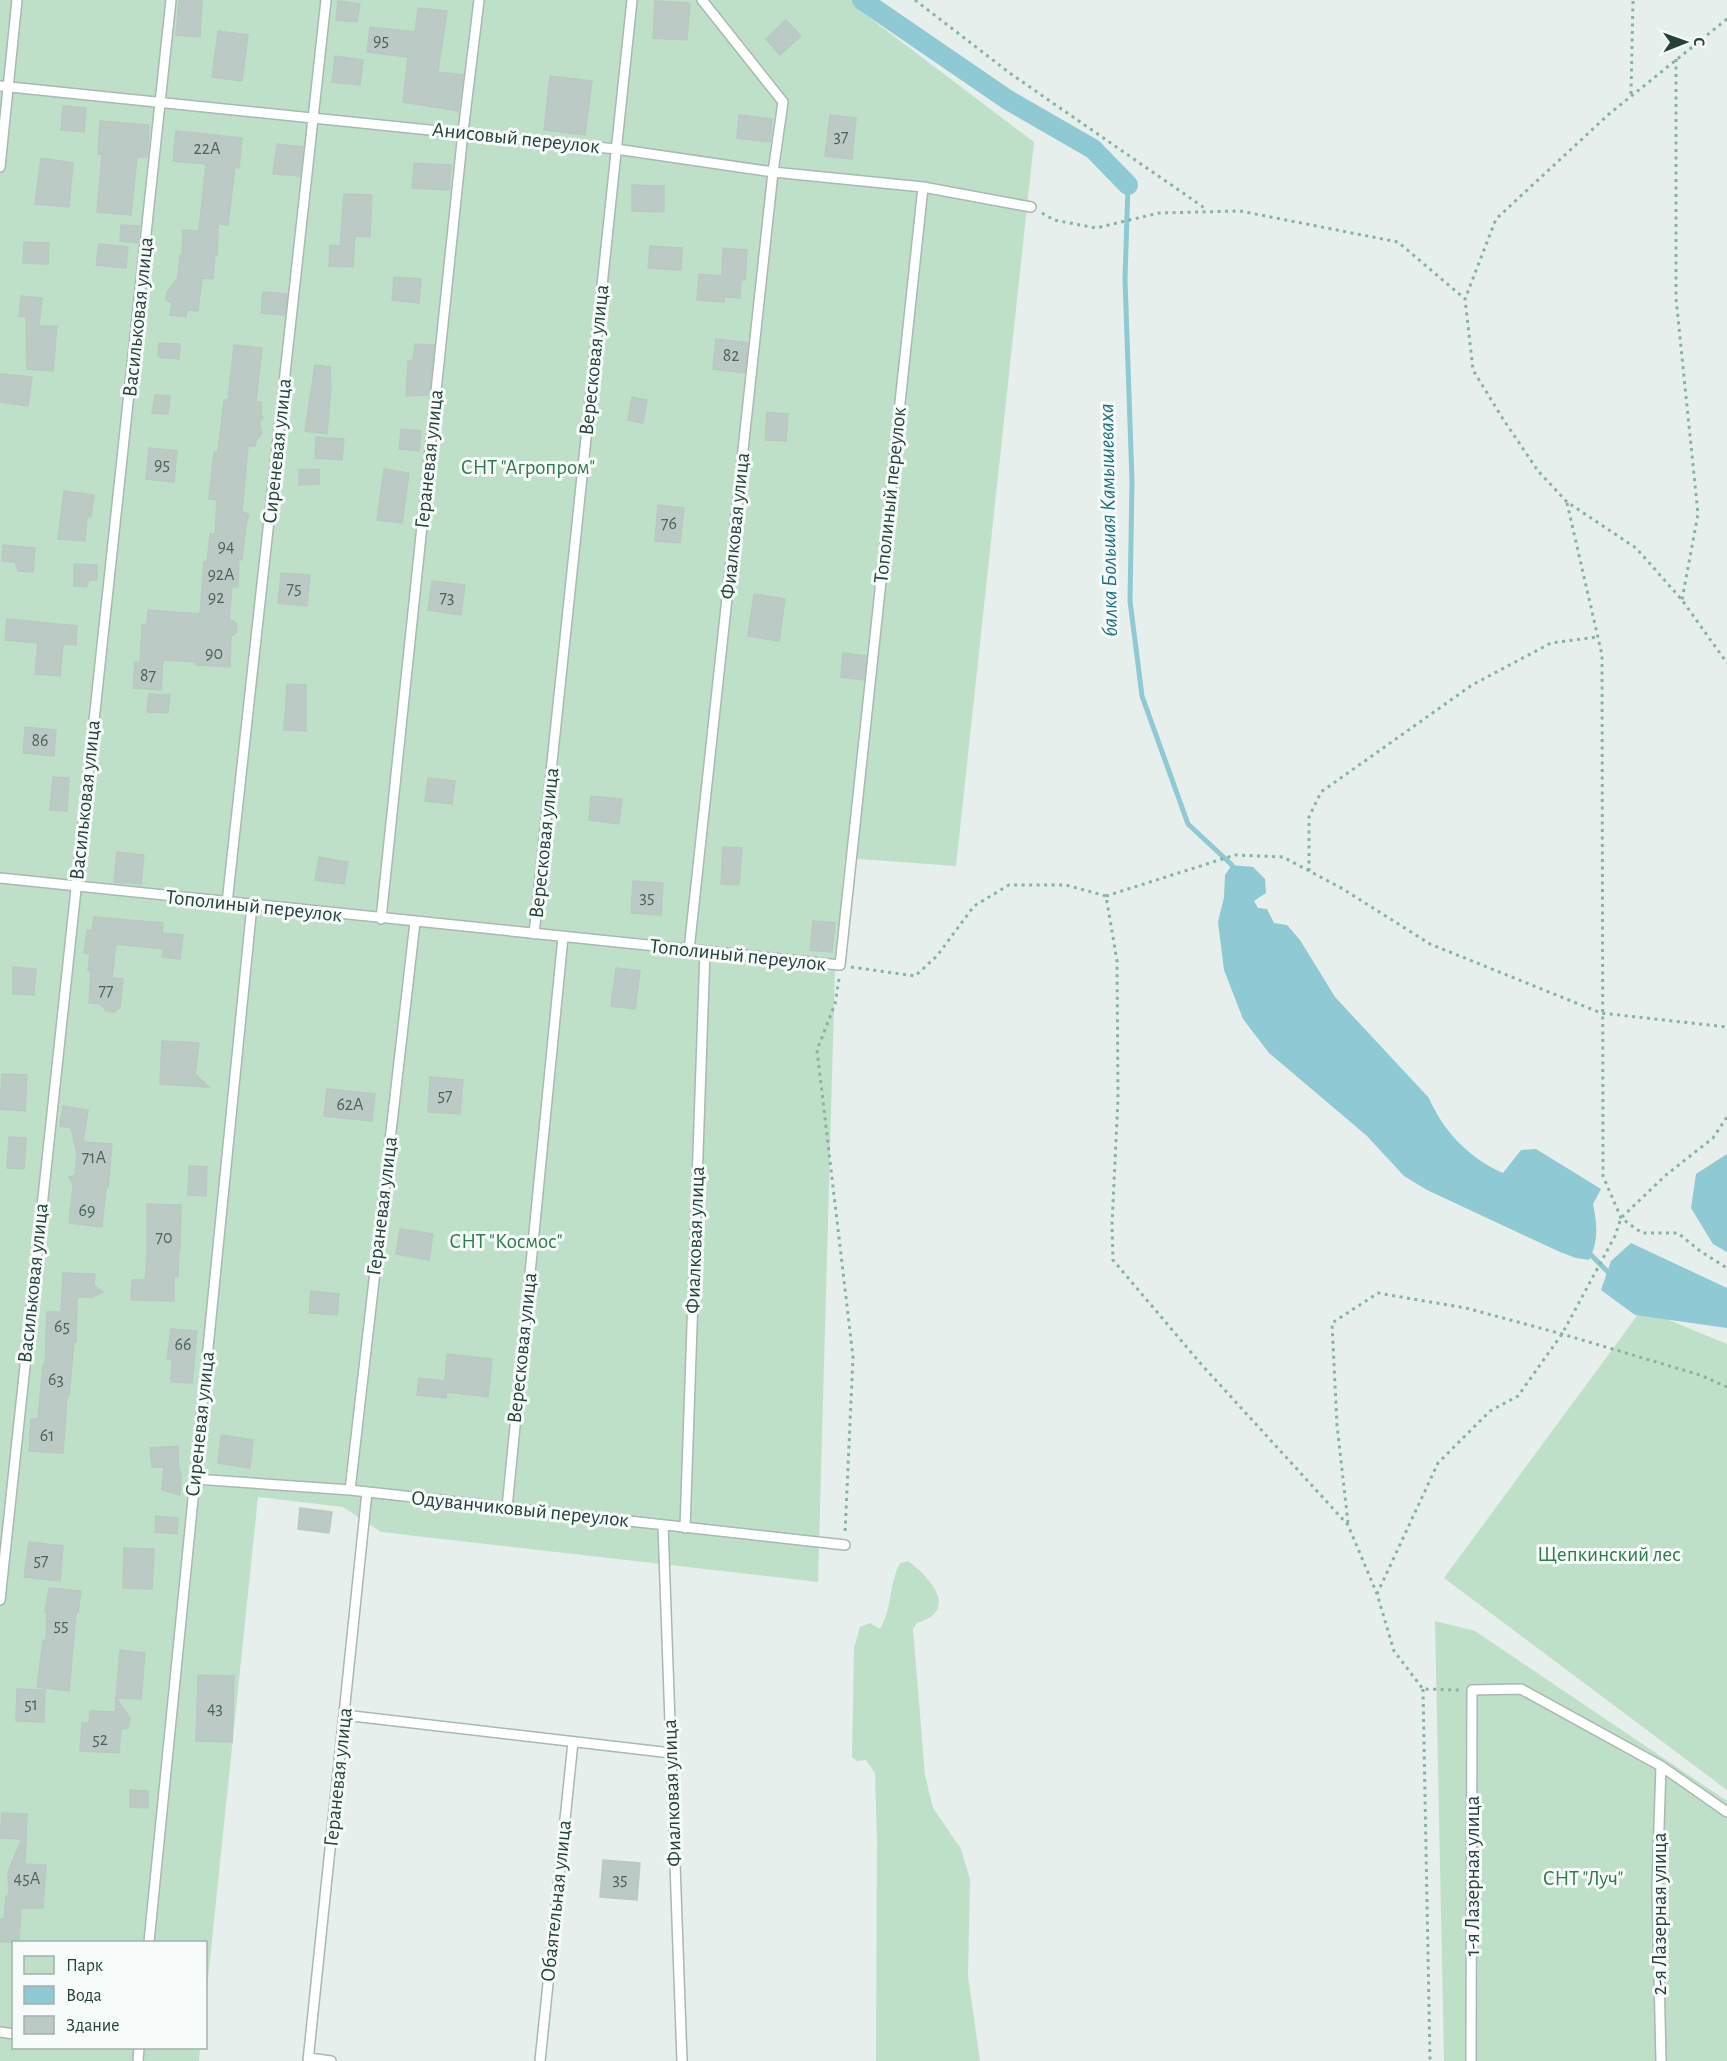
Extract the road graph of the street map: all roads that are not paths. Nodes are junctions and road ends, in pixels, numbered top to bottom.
1 (17, 0) edge
2 (171, 0) edge
3 (326, 0) edge
4 (479, 0) edge
5 (632, 0) edge
6 (702, 0) edge
7 (4, 86) edge
8 (161, 102) junction
9 (314, 117) junction
10 (463, 132) junction
11 (616, 149) junction
12 (0, 167) edge
13 (773, 172) junction
14 (922, 187) junction
15 (1031, 207) road end
16 (0, 878) edge
17 (75, 887) junction
18 (227, 903) junction
19 (252, 905) junction
20 (381, 919) junction
21 (415, 922) junction
22 (534, 934) junction
23 (562, 937) junction
24 (689, 950) junction
25 (705, 951) junction
26 (195, 1479) junction
27 (350, 1490) junction
28 (367, 1492) junction
29 (507, 1508) junction
30 (663, 1525) junction
31 (685, 1528) junction
32 (845, 1545) road end
33 (0, 1600) edge
34 (344, 1715) junction
35 (573, 1742) junction
36 (671, 1753) junction
37 (1661, 1766) junction
38 (1727, 1812) edge
39 (149, 1941) edge
40 (309, 2060) edge
41 (331, 2061) edge
42 (540, 2061) edge
43 (682, 2061) edge
44 (1471, 2061) edge
45 (1661, 2061) edge

1 - 7 lane
2 - 8 lane, Васильковая улица
3 - 9 lane, Сиреневая улица
4 - 10 lane, Гераневая улица
5 - 11 lane, Вересковая улица
6 - 13 lane, Фиалковая улица
7 - 8 lane, Анисовый переулок
7 - 12 lane
8 - 9 lane, Анисовый переулок
8 - 17 lane, Васильковая улица
9 - 10 lane, Анисовый переулок
9 - 18 lane, Сиреневая улица
10 - 11 lane, Анисовый переулок
10 - 20 lane, Гераневая улица
11 - 13 lane, Анисовый переулок
11 - 22 lane, Вересковая улица
13 - 14 lane, Анисовый переулок
13 - 24 lane, Фиалковая улица
14 - 15 lane, Анисовый переулок
14 - 25 lane, Тополиный переулок
16 - 17 lane, Тополиный переулок
17 - 18 lane, Тополиный переулок
17 - 33 lane, Васильковая улица
18 - 19 lane, Тополиный переулок
19 - 20 lane, Тополиный переулок
19 - 26 lane, Сиреневая улица
20 - 21 lane, Тополиный переулок
21 - 22 lane, Тополиный переулок
21 - 27 lane, Гераневая улица
22 - 23 lane, Тополиный переулок
23 - 24 lane, Тополиный переулок
23 - 29 lane, Вересковая улица
24 - 25 lane, Тополиный переулок
25 - 31 lane, Фиалковая улица
26 - 27 lane, Одуванчиковый переулок
26 - 39 lane, Сиреневая улица
27 - 28 lane, Одуванчиковый переулок
28 - 29 lane, Одуванчиковый переулок
28 - 34 lane, Гераневая улица
29 - 30 lane, Одуванчиковый переулок
30 - 31 lane, Одуванчиковый переулок
30 - 36 lane, Фиалковая улица
31 - 32 lane, Одуванчиковый переулок
34 - 35 lane
34 - 40 lane, Гераневая улица
35 - 36 lane
35 - 42 lane, Обаятельная улица
36 - 43 lane, Фиалковая улица
37 - 38 lane
37 - 44 lane, 1-я Лазерная улица
37 - 45 lane, 2-я Лазерная улица
40 - 41 lane

